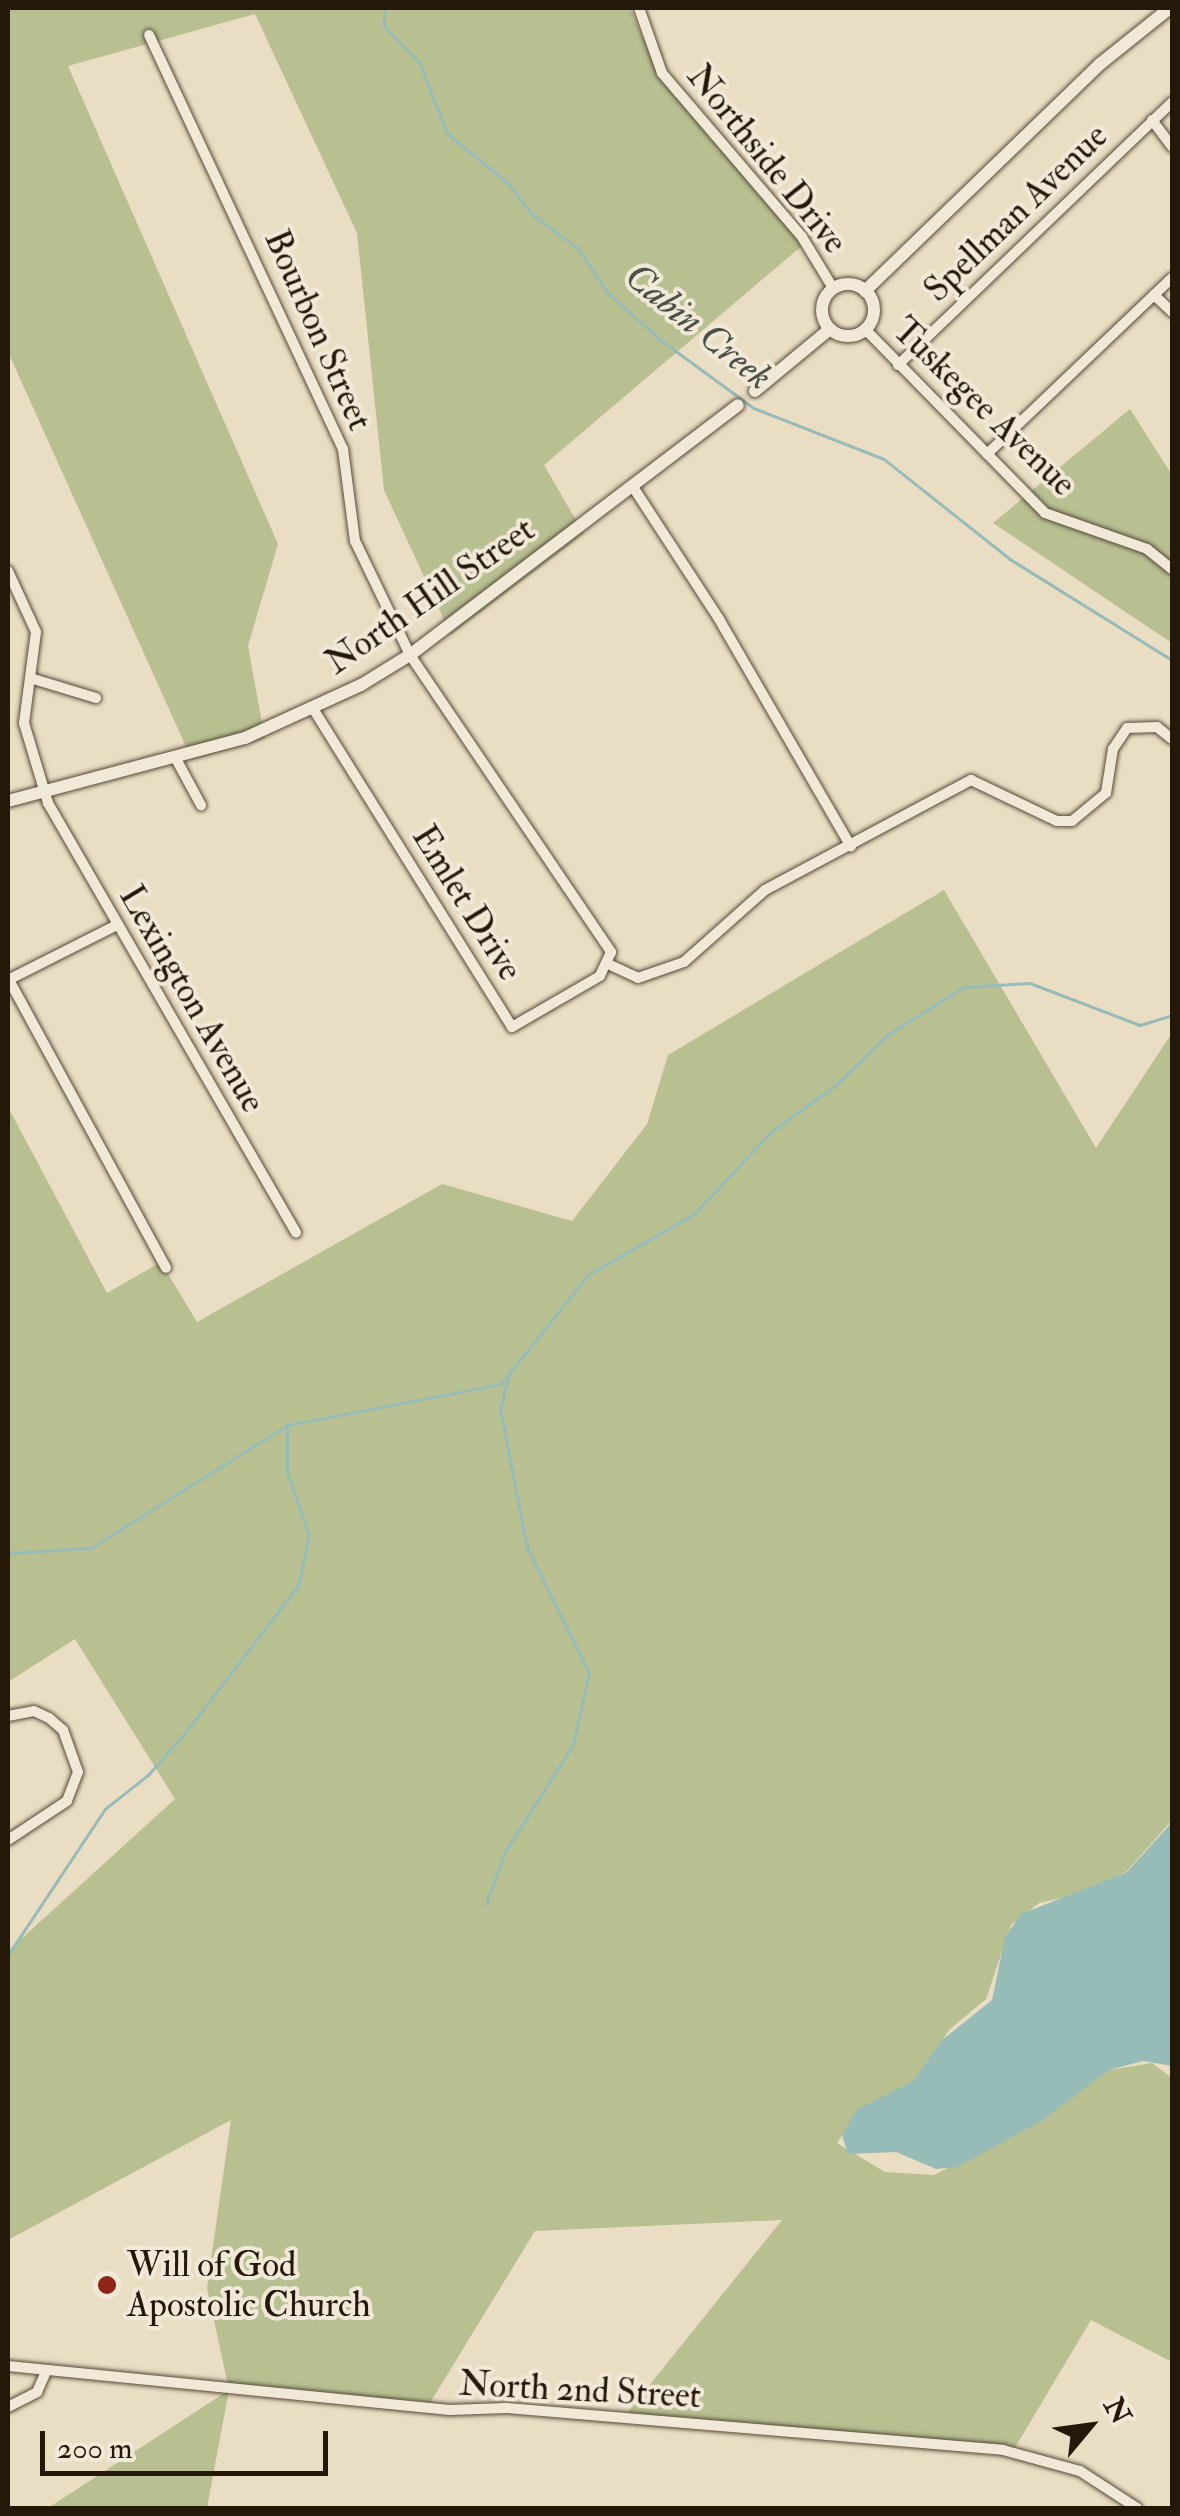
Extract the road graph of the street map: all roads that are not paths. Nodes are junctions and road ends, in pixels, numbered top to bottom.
1 (639, 8) edge
2 (1170, 8) edge
3 (149, 36) dead end
4 (1172, 102) edge
5 (1152, 120) junction
6 (1172, 147) edge
7 (1172, 278) edge
8 (833, 288) junction
9 (865, 291) junction
10 (1154, 295) junction
11 (1172, 312) edge
12 (830, 329) junction
13 (866, 329) junction
14 (898, 365) junction
15 (755, 391) joint
16 (738, 405) joint
17 (988, 454) junction
18 (633, 487) junction
19 (1172, 569) edge
20 (8, 571) edge
21 (410, 655) junction
22 (30, 678) junction
23 (96, 698) dead end
24 (314, 710) junction
25 (1172, 740) edge
26 (175, 757) junction
27 (44, 791) junction
28 (8, 801) edge
29 (200, 805) dead end
30 (851, 848) junction
31 (117, 925) junction
32 (606, 964) junction
33 (8, 979) edge
34 (296, 1233) dead end
35 (166, 1268) dead end
36 (8, 1716) edge
37 (8, 1840) edge
38 (8, 2366) edge
39 (47, 2370) junction
40 (8, 2407) edge
41 (1137, 2508) edge

1 - 8 street, Northside Drive
2 - 9 street
3 - 21 street, Bourbon Street
4 - 5 street, Spellman Avenue
5 - 6 street
5 - 14 street, Spellman Avenue
7 - 10 street
8 - 9 street
8 - 12 street
9 - 13 street
10 - 11 street
10 - 17 street
12 - 13 street
12 - 15 street, North Hill Street
13 - 14 street, Tuskegee Avenue
14 - 17 street, Tuskegee Avenue
15 - 16 street, North Hill Street
16 - 18 street, North Hill Street
17 - 19 street, Tuskegee Avenue
18 - 21 street, North Hill Street
18 - 30 street
20 - 22 street, Lexington Avenue
21 - 24 street, North Hill Street
21 - 32 street, Bourbon Street
22 - 23 street
22 - 27 street, Lexington Avenue
24 - 26 street, North Hill Street
24 - 32 street, Emlet Drive
25 - 30 street
26 - 27 street, North Hill Street
26 - 29 street
27 - 28 street, North Hill Street
27 - 31 street, Lexington Avenue
30 - 32 street
31 - 33 street
31 - 34 street, Lexington Avenue
33 - 35 street
36 - 37 street
38 - 39 street, North 2nd Street
39 - 40 street
39 - 41 street, North 2nd Street

